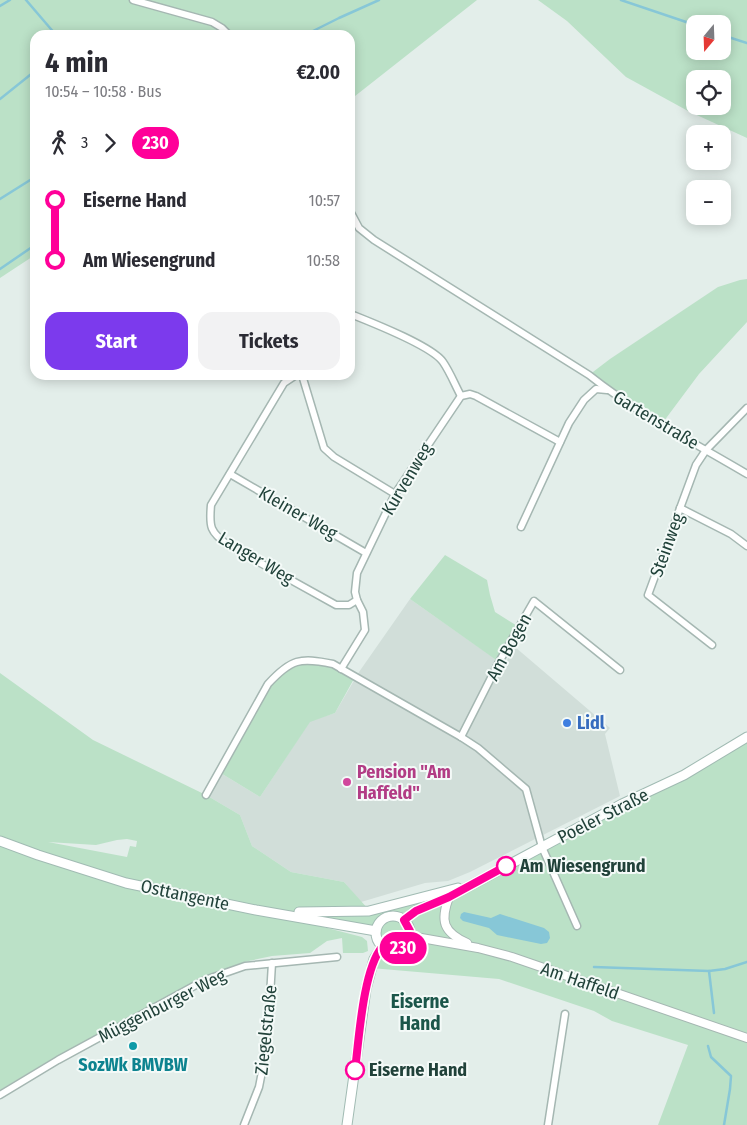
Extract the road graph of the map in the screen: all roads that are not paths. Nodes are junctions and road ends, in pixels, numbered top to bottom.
1 (133, 0) edge
2 (224, 30) edge
3 (355, 220) edge
4 (355, 316) edge
5 (287, 380) edge
6 (304, 380) edge
7 (608, 390) junction
8 (461, 396) junction
9 (747, 408) edge
10 (560, 442) junction
11 (706, 450) junction
12 (230, 474) junction
13 (747, 474) edge
14 (395, 494) junction
15 (680, 508) junction
16 (520, 527) dead end
17 (747, 546) edge
18 (366, 553) junction
19 (357, 600) junction
20 (712, 645) dead end
21 (341, 669) junction
22 (620, 670) dead end
23 (461, 737) junction
24 (747, 737) edge
25 (206, 795) dead end
26 (0, 841) edge
27 (542, 847) junction
28 (468, 885) junction
29 (449, 897) junction
30 (256, 910) junction
31 (404, 920) junction
32 (577, 926) dead end
33 (376, 931) junction
34 (410, 936) junction
35 (382, 947) junction
36 (478, 948) junction
37 (337, 957) dead end
38 (272, 962) junction
39 (565, 1014) dead end
40 (747, 1038) edge
41 (0, 1095) edge
42 (244, 1125) edge
43 (347, 1125) edge
44 (548, 1125) edge

1 - 2 street
3 - 7 street
4 - 8 street
5 - 12 street, Langer Weg
6 - 14 street
7 - 10 street, Gartenstraße
7 - 11 street, Gartenstraße
8 - 10 street
8 - 14 street, Kurvenweg
9 - 11 street, Steinweg
10 - 16 street, Gartenstraße
11 - 13 street, Gartenstraße
11 - 15 street, Steinweg
12 - 18 street, Kleiner Weg
12 - 19 street, Langer Weg
14 - 18 street, Kurvenweg
15 - 17 street
15 - 20 street, Steinweg
18 - 19 street, Kurvenweg
19 - 21 street, Kurvenweg
21 - 23 street
21 - 25 street
22 - 23 street, Am Bogen
23 - 27 street
24 - 27 main road, Poeler Straße
26 - 30 main road, Osttangente
27 - 28 main road, Poeler Straße
27 - 32 street
28 - 29 main road, Poeler Straße
28 - 30 main road
29 - 31 main road, Poeler Straße
29 - 36 street
30 - 33 main road, Osttangente
31 - 33 main road
31 - 34 main road
33 - 35 main road
34 - 35 main road
34 - 36 street, Am Haffeld
35 - 43 main road
36 - 40 street, Am Haffeld
37 - 38 street, Müggenburger Weg
38 - 41 street, Müggenburger Weg
38 - 42 street, Ziegelstraße
39 - 44 street

